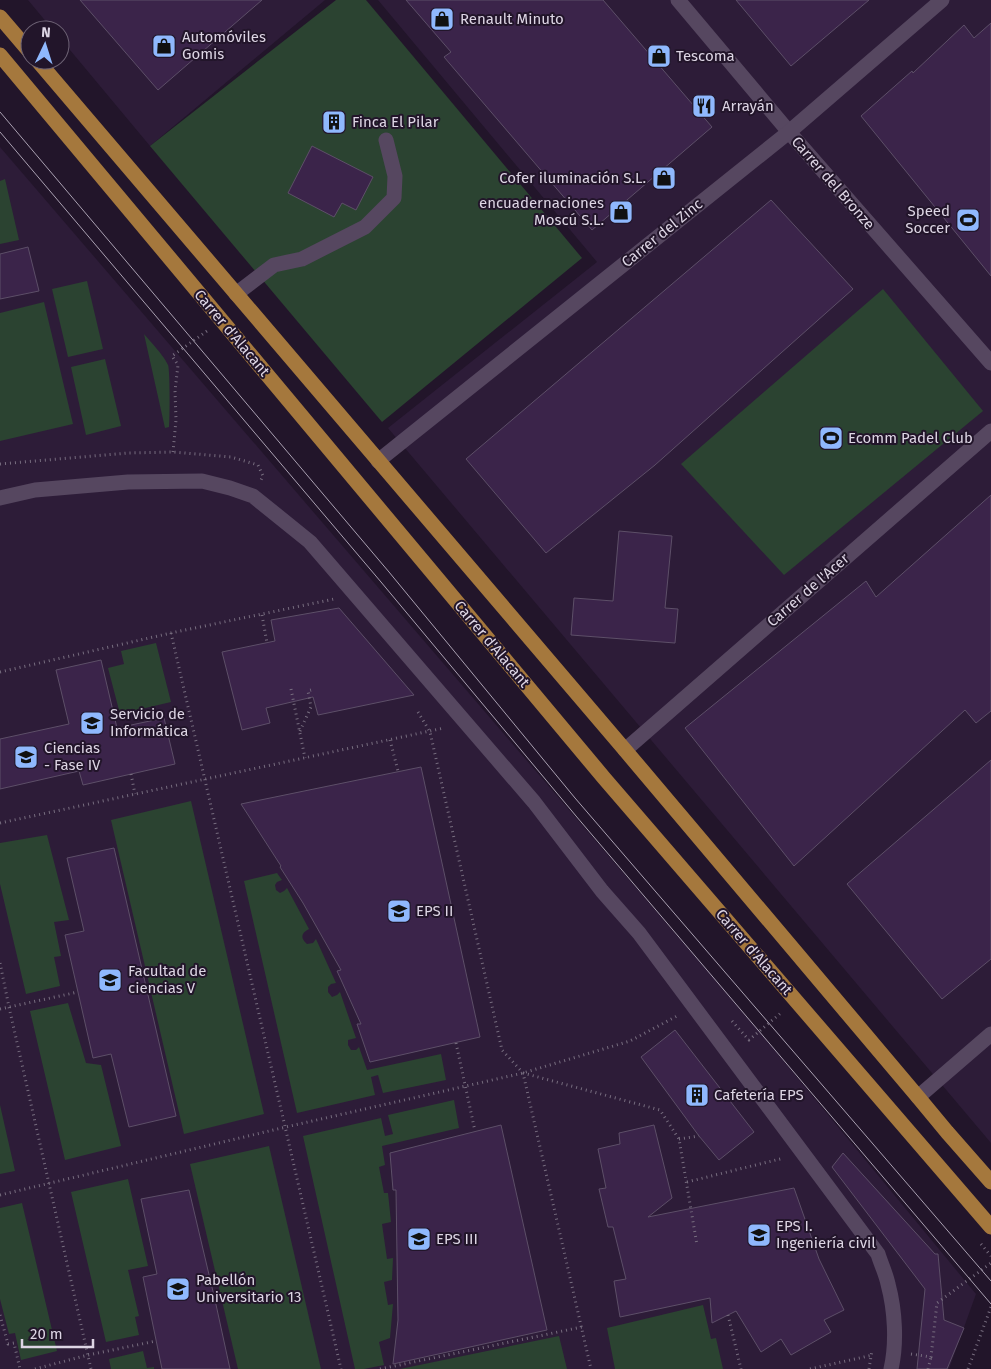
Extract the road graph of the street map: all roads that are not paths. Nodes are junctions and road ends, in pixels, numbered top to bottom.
1 (678, 0) edge
2 (942, 0) edge
3 (0, 17) edge
4 (20, 40) edge
5 (0, 55) edge
6 (46, 70) edge
7 (789, 132) junction
8 (386, 140) dead end
9 (236, 294) junction
10 (991, 363) edge
11 (991, 431) edge
12 (378, 461) junction
13 (0, 498) edge
14 (624, 750) junction
15 (991, 1034) edge
16 (918, 1097) junction
17 (991, 1182) edge
18 (991, 1227) edge
19 (891, 1369) edge

1 - 7 street, Carrer del Bronze
2 - 7 street, Carrer del Zinc
3 - 4 main road
5 - 18 main road, Carrer d'Alacant
6 - 9 main road, Carrer d'Alacant
7 - 10 street, Carrer del Bronze
7 - 12 street, Carrer del Zinc
8 - 9 street
9 - 12 main road, Carrer d'Alacant
11 - 14 street, Carrer de l'Acer
12 - 14 main road, Carrer d'Alacant
13 - 19 street
14 - 16 main road, Carrer d'Alacant
15 - 16 street
16 - 17 main road, Carrer d'Alacant

